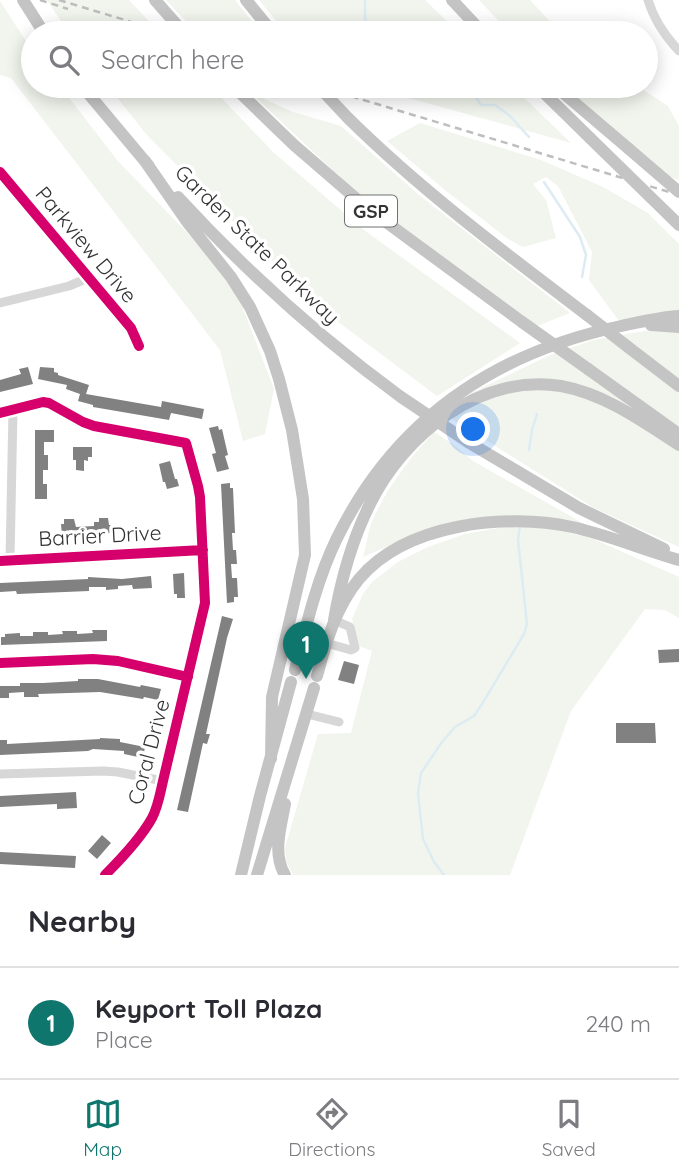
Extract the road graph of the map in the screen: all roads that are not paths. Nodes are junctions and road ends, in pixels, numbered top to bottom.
1 (23, 0) edge
2 (246, 0) edge
3 (648, 0) edge
4 (159, 5) edge
5 (456, 5) edge
6 (36, 21) edge
7 (173, 21) edge
8 (263, 21) edge
9 (472, 21) edge
10 (477, 21) edge
11 (657, 21) edge
12 (658, 23) edge
13 (679, 51) edge
14 (92, 98) edge
15 (245, 98) edge
16 (329, 98) edge
17 (549, 98) edge
18 (569, 98) edge
19 (145, 161) junction
20 (0, 172) edge
21 (679, 192) edge
22 (679, 226) edge
23 (88, 278) junction
24 (0, 303) edge
25 (679, 316) edge
26 (632, 324) junction
27 (679, 327) edge
28 (139, 346) dead end
29 (679, 386) edge
30 (13, 409) junction
31 (0, 413) edge
32 (679, 434) edge
33 (679, 445) edge
34 (202, 550) junction
35 (679, 558) edge
36 (10, 560) junction
37 (0, 561) edge
38 (334, 620) junction
39 (326, 643) junction
40 (0, 663) edge
41 (188, 677) junction
42 (307, 714) junction
43 (339, 722) dead end
44 (271, 759) junction
45 (291, 766) junction
46 (0, 774) edge
47 (163, 781) junction
48 (240, 874) edge
49 (105, 875) edge
50 (257, 875) edge
51 (285, 875) edge

1 - 6 highway
2 - 8 highway
3 - 11 street
4 - 7 highway
5 - 9 highway
5 - 10 highway
12 - 13 street
14 - 19 highway, Garden State Parkway
15 - 32 highway, GSP, bridge
16 - 29 highway, GSP, bridge
17 - 22 highway, bridge
18 - 21 highway, bridge
19 - 35 highway, Garden State Parkway, bridge
19 - 44 highway
20 - 23 street, Parkview Drive
23 - 24 street
23 - 28 street, Parkview Drive
25 - 26 highway
26 - 27 highway
26 - 44 highway
30 - 31 street, Coral Drive
30 - 34 street, Coral Drive
30 - 36 street
33 - 38 highway
34 - 36 street, Barrier Drive
34 - 41 street, Coral Drive
35 - 38 highway
36 - 37 street, Barrier Drive
38 - 39 highway
38 - 39 street
39 - 42 highway
40 - 41 street
41 - 47 street, Coral Drive
42 - 43 street
42 - 45 highway
44 - 48 highway
45 - 50 highway
45 - 51 highway
46 - 47 street
47 - 49 street, Coral Drive

